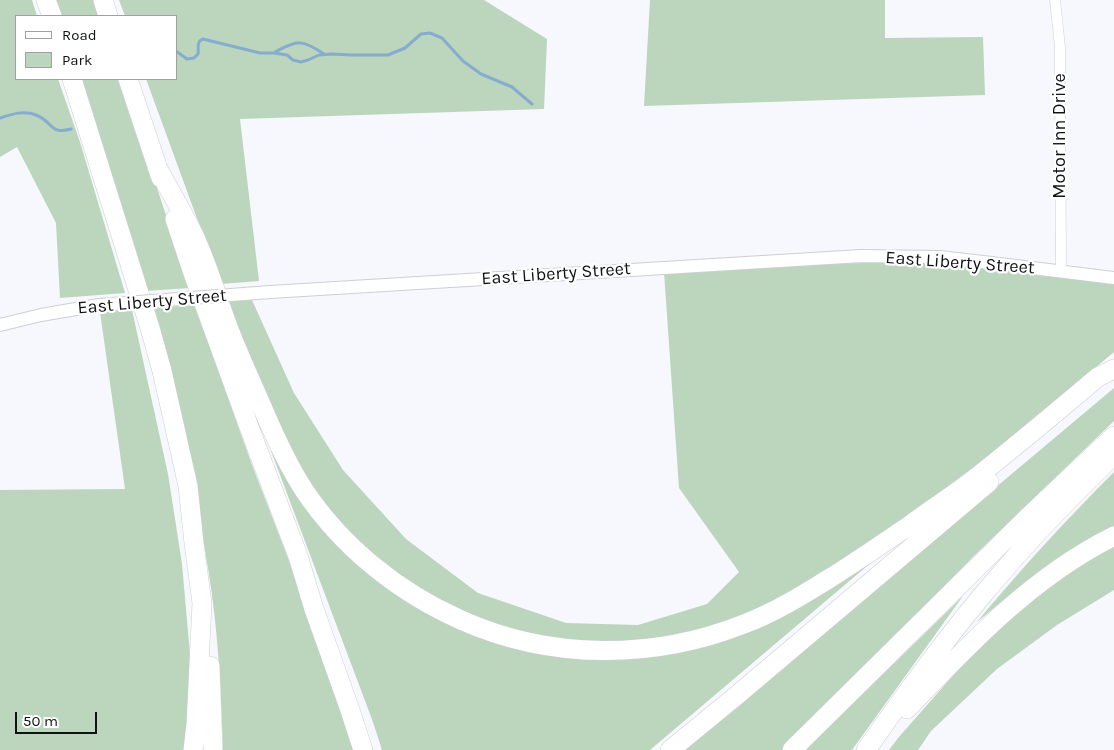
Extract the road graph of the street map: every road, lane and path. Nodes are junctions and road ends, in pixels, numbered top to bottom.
1 (46, 0) edge
2 (103, 0) edge
3 (1055, 0) edge
4 (52, 15) edge
5 (108, 15) edge
6 (72, 80) edge
7 (128, 80) edge
8 (157, 167) junction
9 (1061, 271) junction
10 (1114, 278) edge
11 (0, 325) edge
12 (1114, 369) edge
13 (1114, 376) edge
14 (1114, 436) edge
15 (1114, 455) edge
16 (1114, 536) edge
17 (298, 556) junction
18 (202, 603) junction
19 (193, 750) edge
20 (213, 750) edge
21 (363, 750) edge
22 (372, 750) edge
23 (670, 750) edge
24 (792, 750) edge
25 (866, 750) edge
26 (877, 750) edge

1 - 4 highway
2 - 5 highway
3 - 9 street, Motor Inn Drive
6 - 18 highway
7 - 8 highway
8 - 12 highway
8 - 17 highway
9 - 10 street, East Liberty Street
9 - 11 street, East Liberty Street, bridge
13 - 23 highway
14 - 24 highway
15 - 25 highway
16 - 26 highway
17 - 21 highway
17 - 22 highway
18 - 19 highway
18 - 20 highway

